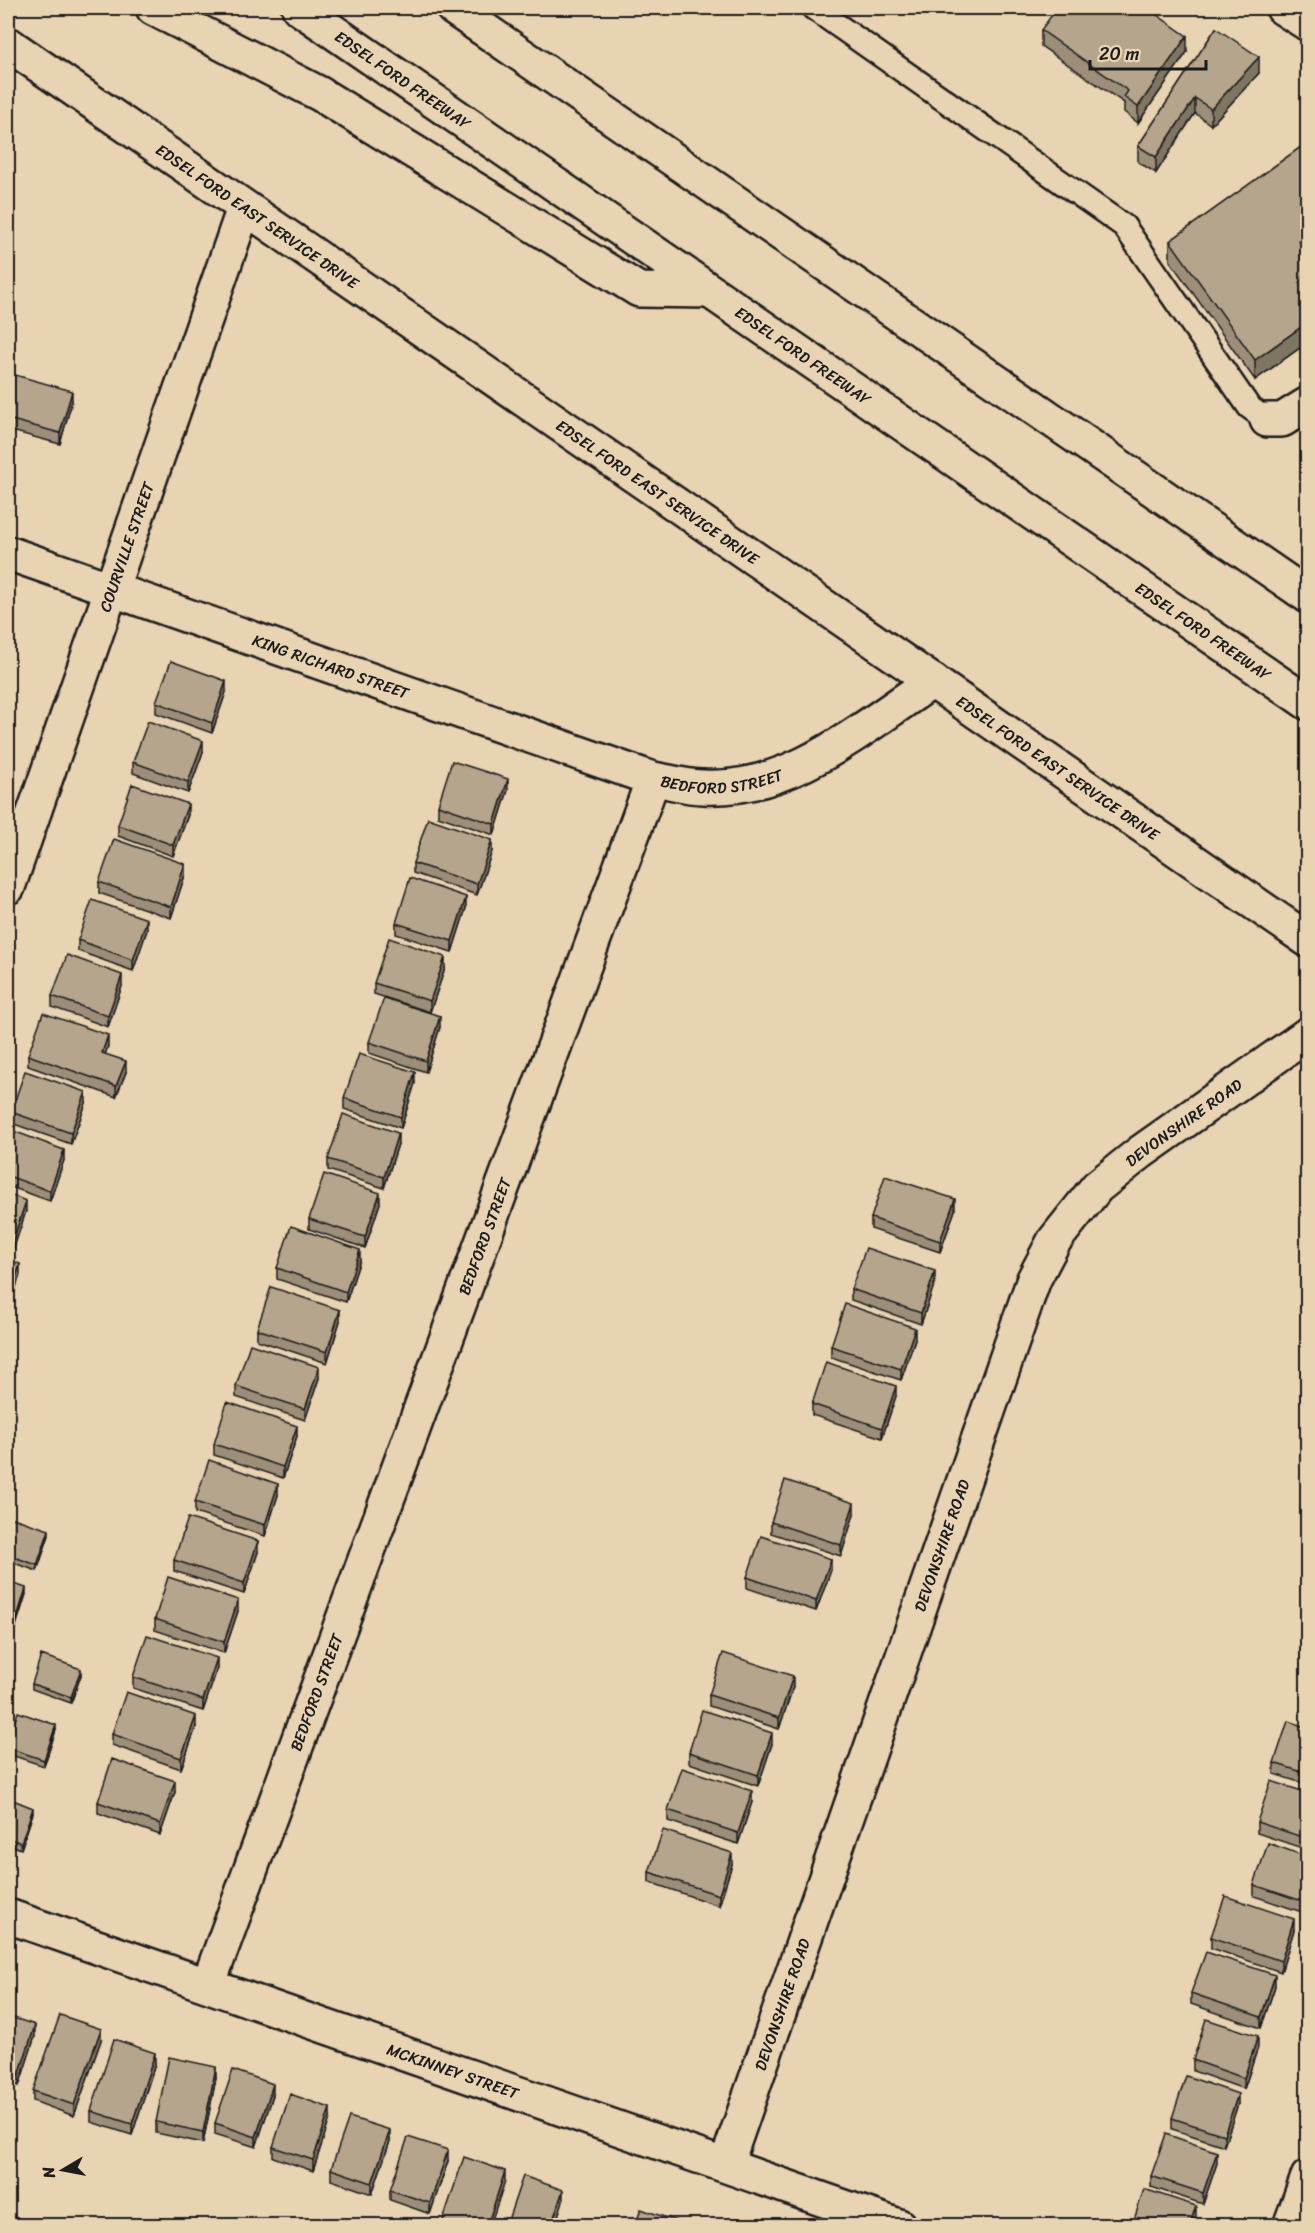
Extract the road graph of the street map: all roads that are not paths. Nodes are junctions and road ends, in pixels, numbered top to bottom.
1 (153, 8) edge
2 (299, 8) edge
3 (453, 8) edge
4 (813, 8) edge
5 (1283, 8) edge
6 (1308, 24) edge
7 (8, 44) edge
8 (244, 208) junction
9 (709, 291) junction
10 (1308, 404) edge
11 (1267, 420) joint
12 (8, 553) edge
13 (111, 589) junction
14 (1308, 596) edge
15 (933, 681) junction
16 (1308, 703) edge
17 (653, 778) junction
18 (8, 887) edge
19 (1308, 939) edge
20 (1308, 1034) edge
21 (8, 1916) edge
22 (208, 1985) junction
23 (726, 2165) junction
24 (1308, 2177) edge
25 (899, 2226) edge
26 (1290, 2226) edge

1 - 9 main road
2 - 9 main road, EDSEL FORD FREEWAY
3 - 14 main road
4 - 11 lane
5 - 6 main road
7 - 8 main road, EDSEL FORD EAST SERVICE DRIVE
8 - 13 main road, COURVILLE STREET
8 - 15 main road, EDSEL FORD EAST SERVICE DRIVE
9 - 16 main road, EDSEL FORD FREEWAY
10 - 11 main road
12 - 13 main road, KING RICHARD STREET
13 - 17 main road, KING RICHARD STREET
13 - 18 main road, COURVILLE STREET
15 - 17 main road, BEDFORD STREET
15 - 19 main road, EDSEL FORD EAST SERVICE DRIVE
17 - 22 main road, BEDFORD STREET
20 - 23 main road, DEVONSHIRE ROAD
21 - 22 main road, MCKINNEY STREET
22 - 23 main road, MCKINNEY STREET
23 - 25 main road, MCKINNEY STREET
24 - 26 main road

